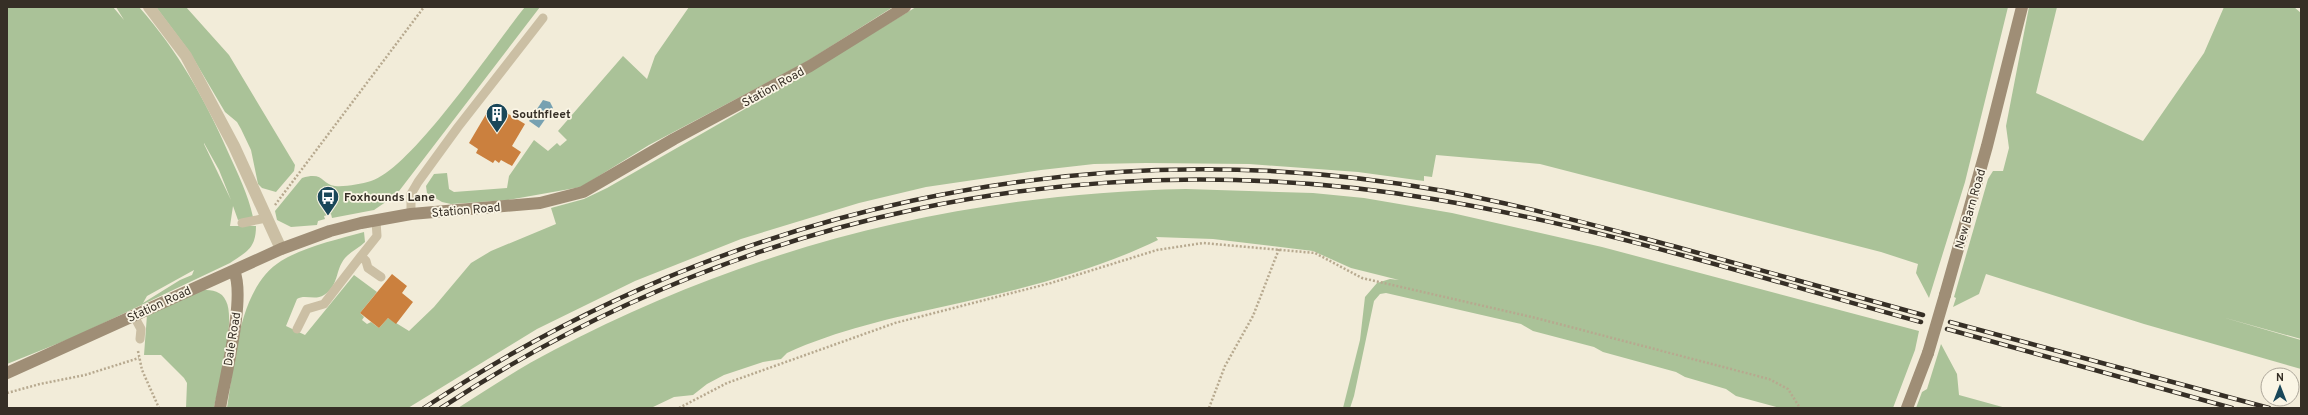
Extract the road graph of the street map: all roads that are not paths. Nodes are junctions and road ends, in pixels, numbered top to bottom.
1 (149, 7) edge
2 (905, 7) edge
3 (2022, 7) edge
4 (543, 18) dead end
5 (411, 214) junction
6 (266, 218) junction
7 (376, 221) junction
8 (242, 223) dead end
9 (281, 250) junction
10 (362, 256) junction
11 (234, 271) junction
12 (381, 277) dead end
13 (134, 316) junction
14 (296, 329) dead end
15 (140, 339) dead end
16 (7, 373) edge
17 (220, 408) edge
18 (1907, 408) edge

1 - 6 street
2 - 5 main road, Station Road
3 - 18 main road, New Barn Road, bridge
4 - 5 lane
5 - 7 main road, Station Road
6 - 8 lane
6 - 9 street
7 - 9 main road, Station Road
7 - 10 lane
9 - 11 main road, Station Road
10 - 12 lane
10 - 14 lane
11 - 13 main road, Station Road
11 - 17 main road, Dale Road
13 - 15 lane
13 - 16 main road, Station Road

